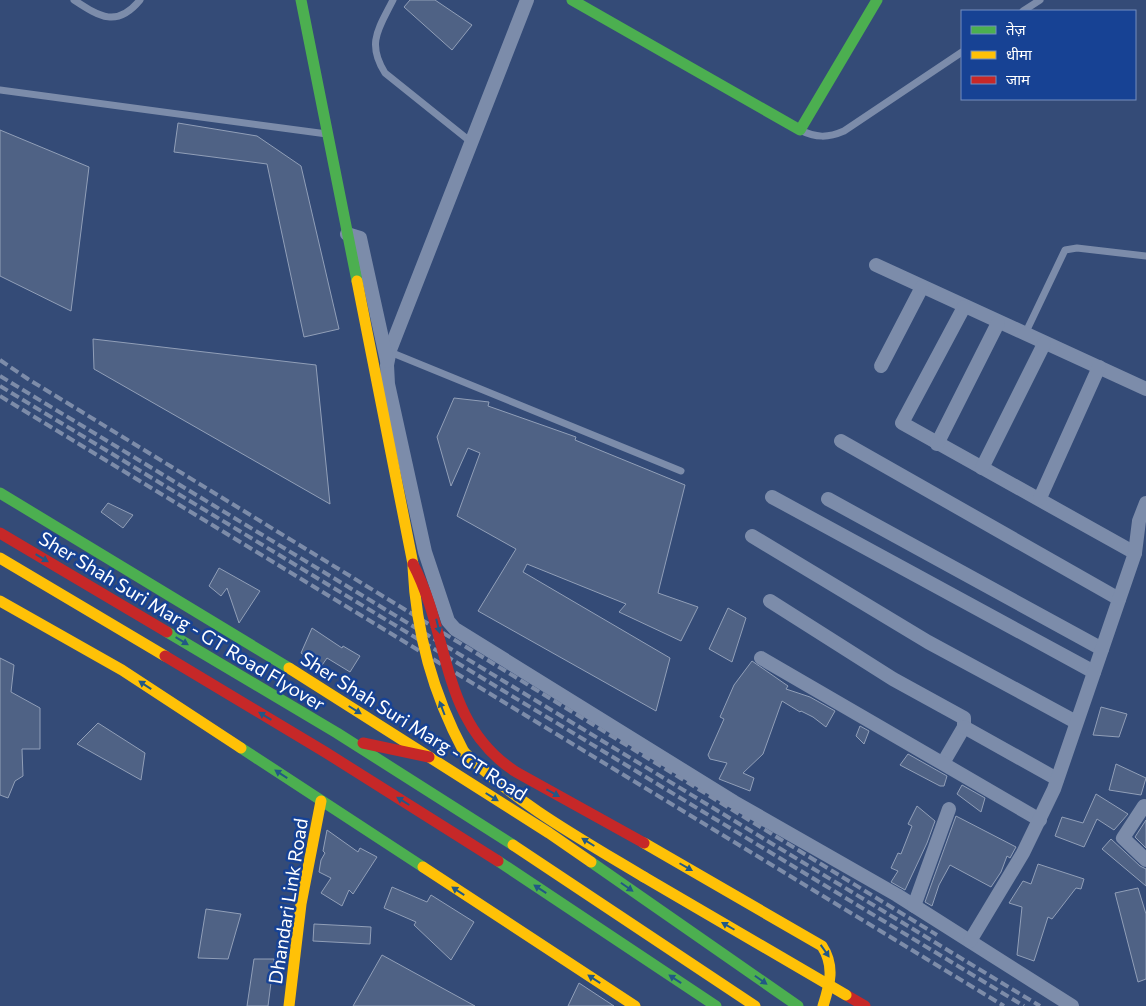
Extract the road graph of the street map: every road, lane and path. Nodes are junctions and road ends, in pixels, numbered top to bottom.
1 (74, 0) edge
2 (140, 0) edge
3 (301, 0) edge
4 (393, 0) edge
5 (527, 0) edge
6 (572, 0) edge
7 (877, 0) edge
8 (1040, 0) edge
9 (1025, 10) edge
10 (961, 53) edge
11 (0, 90) edge
12 (800, 130) junction
13 (327, 134) junction
14 (471, 142) junction
15 (347, 234) junction
16 (1146, 256) edge
17 (876, 265) dead end
18 (922, 287) junction
19 (964, 307) junction
20 (998, 323) junction
21 (1025, 335) junction
22 (1044, 344) junction
23 (389, 358) junction
24 (881, 366) dead end
25 (1099, 367) junction
26 (1146, 389) edge
27 (842, 441) dead end
28 (937, 444) junction
29 (982, 468) junction
30 (681, 471) dead end
31 (0, 493) edge
32 (772, 496) dead end
33 (1040, 498) junction
34 (828, 499) dead end
35 (1146, 503) edge
36 (0, 533) edge
37 (752, 536) dead end
38 (1139, 546) edge
39 (0, 558) edge
40 (413, 564) junction
41 (1119, 599) junction
42 (0, 601) edge
43 (770, 601) dead end
44 (1102, 649) junction
45 (760, 658) dead end
46 (1094, 672) junction
47 (1076, 722) junction
48 (964, 727) junction
49 (346, 739) junction
50 (429, 757) junction
51 (943, 763) junction
52 (1057, 779) junction
53 (321, 801) junction
54 (1144, 806) dead end
55 (949, 809) dead end
56 (1040, 820) junction
57 (1146, 860) edge
58 (914, 906) junction
59 (970, 941) junction
60 (289, 1006) edge
61 (635, 1006) edge
62 (716, 1006) edge
63 (755, 1006) edge
64 (798, 1006) edge
65 (823, 1006) edge
66 (865, 1006) edge
67 (1072, 1006) edge

1 - 2 lane
3 - 13 main road
4 - 14 lane
5 - 14 street
6 - 12 main road
7 - 12 main road
8 - 9 lane
10 - 12 lane
11 - 13 lane
13 - 15 main road
14 - 23 street
15 - 23 street
15 - 40 main road
16 - 21 lane
17 - 18 street
18 - 19 street
18 - 24 street
19 - 20 street
19 - 28 street
20 - 21 street
20 - 28 street
21 - 22 street
22 - 25 street
22 - 29 street
23 - 30 lane
23 - 58 street
25 - 26 street
25 - 33 street
27 - 41 street
28 - 29 street
29 - 33 street
31 -> 50 main road, Sher Shah Suri Marg - GT Road
32 - 46 street
33 - 38 street
34 - 44 street
35 - 38 street
36 -> 49 main road, Sher Shah Suri Marg - GT Road Flyover
37 - 47 street
38 - 41 street
62 -> 39 main road
40 -> 65 main road, bridge
66 -> 40 main road, bridge
41 - 44 street
53 -> 42 main road
43 - 48 street
44 - 46 street
45 - 51 street
46 - 47 street
47 - 52 street
48 - 51 street
48 - 52 street
49 - 50 main road
49 - 63 main road
50 -> 64 main road, Sher Shah Suri Marg - GT Road
51 - 56 street
52 - 56 street
53 - 60 main road, Dhandari Link Road
61 -> 53 main road
54 - 57 street
55 - 58 street
56 - 59 street
58 - 59 street
59 - 67 street

